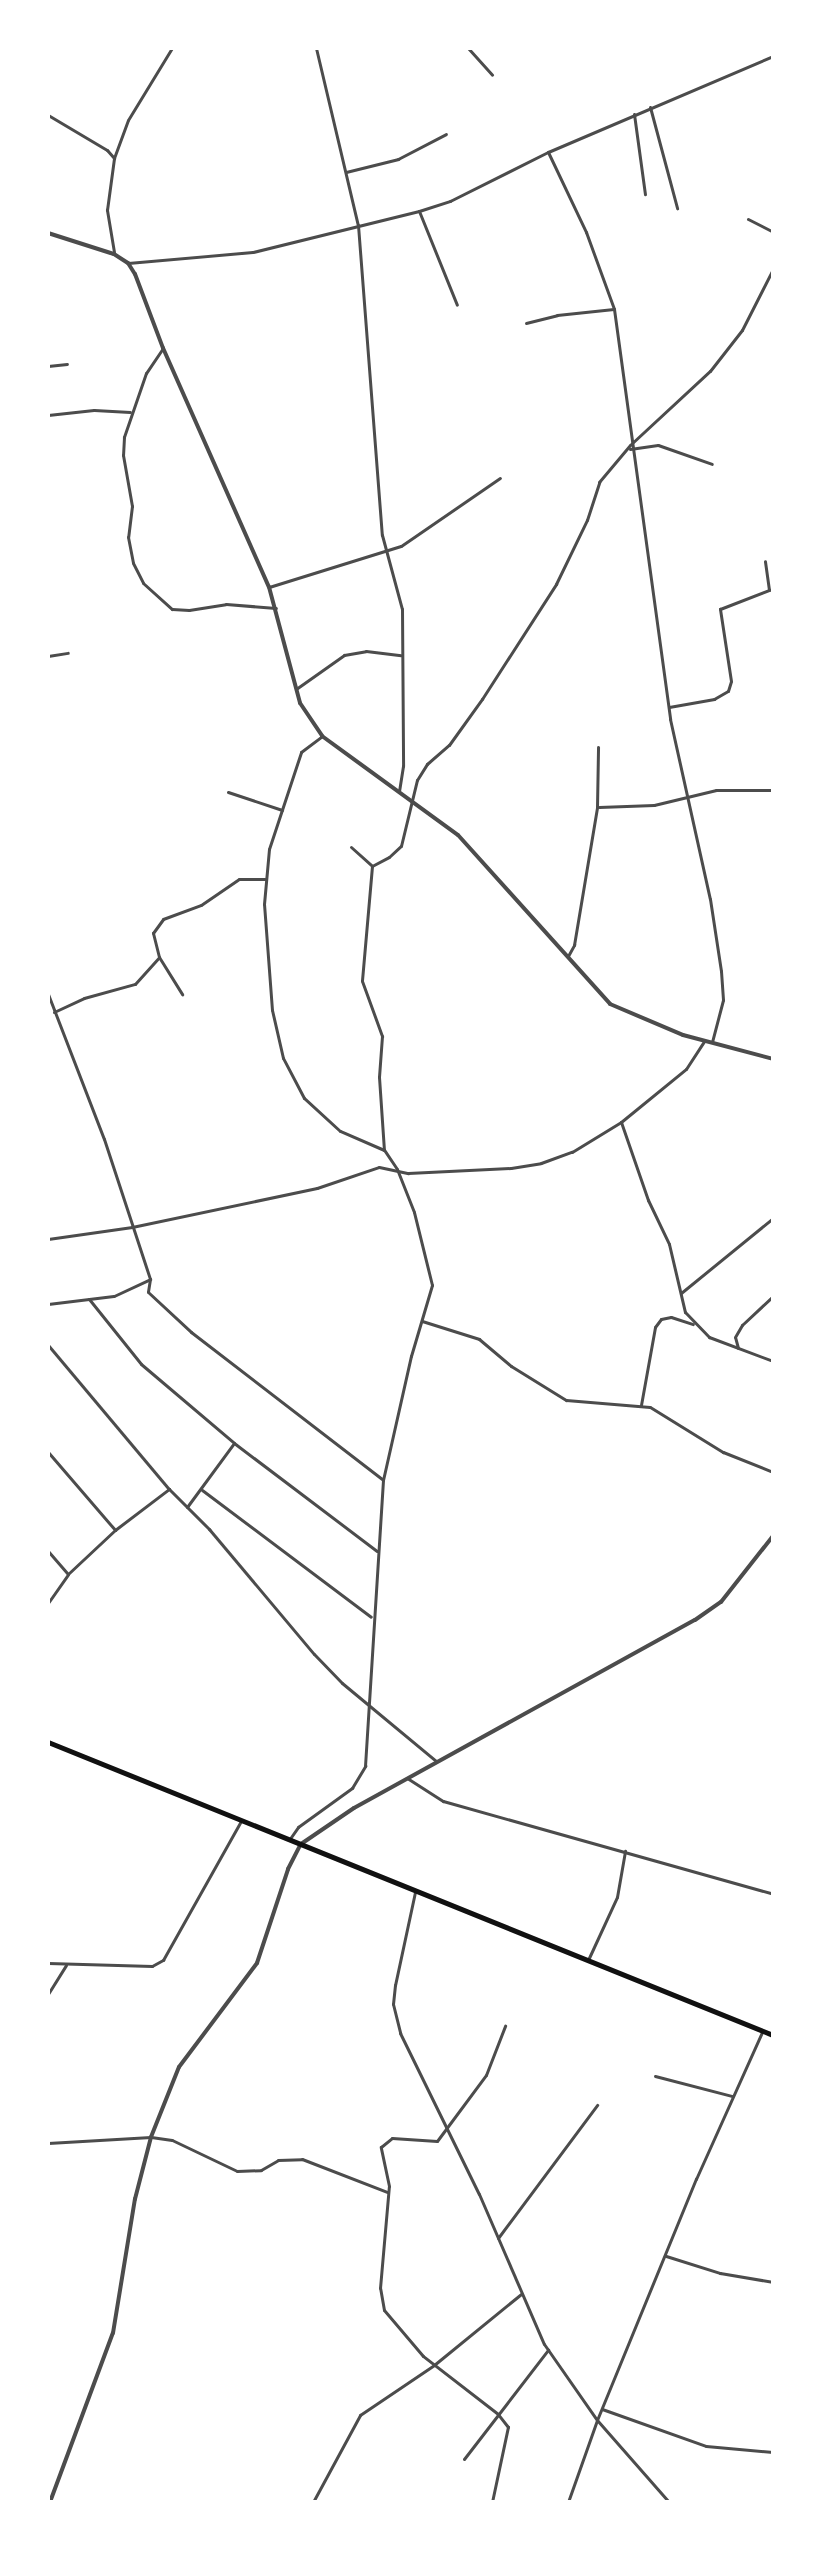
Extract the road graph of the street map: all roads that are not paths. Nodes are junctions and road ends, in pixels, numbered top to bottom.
1 (172, 48) edge
2 (316, 48) edge
3 (468, 48) edge
4 (773, 56) edge
5 (492, 75) dead end
6 (650, 107) junction
7 (634, 114) junction
8 (48, 115) edge
9 (446, 134) dead end
10 (548, 152) junction
11 (114, 158) junction
12 (346, 172) junction
13 (645, 194) dead end
14 (677, 208) dead end
15 (419, 211) junction
16 (748, 219) dead end
17 (358, 225) junction
18 (773, 232) edge
19 (48, 233) edge
20 (114, 254) junction
21 (128, 263) junction
22 (773, 269) edge
23 (457, 305) dead end
24 (614, 309) junction
25 (526, 323) dead end
26 (163, 348) junction
27 (67, 364) dead end
28 (48, 366) edge
29 (130, 412) junction
30 (48, 415) edge
31 (630, 447) junction
32 (712, 464) dead end
33 (500, 478) dead end
34 (386, 552) junction
35 (765, 561) dead end
36 (269, 587) junction
37 (276, 608) junction
38 (68, 653) dead end
39 (401, 655) junction
40 (48, 656) edge
41 (296, 689) junction
42 (669, 707) junction
43 (322, 736) junction
44 (598, 747) dead end
45 (773, 790) edge
46 (228, 792) dead end
47 (399, 792) junction
48 (687, 796) junction
49 (410, 801) junction
50 (597, 807) junction
51 (282, 810) junction
52 (351, 847) dead end
53 (372, 866) junction
54 (265, 879) junction
55 (159, 957) junction
56 (567, 959) junction
57 (48, 994) edge
58 (182, 994) dead end
59 (49, 1001) edge
60 (54, 1012) junction
61 (704, 1041) junction
62 (712, 1042) junction
63 (773, 1059) edge
64 (621, 1122) junction
65 (384, 1150) junction
66 (397, 1169) junction
67 (773, 1218) edge
68 (132, 1227) junction
69 (48, 1239) edge
70 (150, 1279) junction
71 (681, 1293) junction
72 (773, 1296) edge
73 (89, 1299) junction
74 (48, 1304) edge
75 (422, 1321) junction
76 (693, 1324) junction
77 (48, 1345) edge
78 (738, 1348) junction
79 (773, 1361) edge
80 (641, 1405) junction
81 (234, 1443) junction
82 (48, 1452) edge
83 (773, 1472) edge
84 (383, 1480) junction
85 (169, 1489) junction
86 (202, 1490) junction
87 (187, 1507) junction
88 (115, 1530) junction
89 (773, 1536) edge
90 (48, 1551) edge
91 (377, 1552) junction
92 (68, 1574) junction
93 (48, 1603) edge
94 (373, 1618) junction
95 (370, 1706) junction
96 (48, 1742) edge
97 (436, 1761) junction
98 (407, 1778) junction
99 (241, 1820) junction
100 (289, 1840) junction
101 (301, 1844) junction
102 (625, 1851) junction
103 (415, 1892) junction
104 (773, 1894) edge
105 (588, 1961) junction
106 (48, 1963) edge
107 (66, 1965) junction
108 (48, 1994) edge
109 (505, 2026) dead end
110 (762, 2031) junction
111 (773, 2035) edge
112 (655, 2076) dead end
113 (733, 2096) junction
114 (597, 2105) dead end
115 (447, 2130) junction
116 (151, 2137) junction
117 (48, 2143) edge
118 (387, 2192) junction
119 (498, 2238) junction
120 (666, 2256) junction
121 (773, 2282) edge
122 (521, 2294) junction
123 (548, 2350) junction
124 (434, 2365) junction
125 (602, 2409) junction
126 (498, 2414) junction
127 (597, 2420) junction
128 (773, 2452) edge
129 (464, 2459) dead end
130 (50, 2502) edge
131 (313, 2502) edge
132 (492, 2502) edge
133 (568, 2502) edge
134 (669, 2502) edge

1 - 11 street
2 - 12 street
3 - 5 street
4 - 6 street
6 - 7 street
6 - 14 street
7 - 10 street
7 - 13 street
8 - 11 street
9 - 12 street
10 - 15 street
10 - 24 street
11 - 20 street
12 - 17 street
15 - 17 street
15 - 23 street
16 - 18 street
17 - 21 street
17 - 34 street
19 - 20 street
20 - 21 street
21 - 26 street
22 - 31 street
24 - 25 street
24 - 31 street
26 - 29 street
26 - 36 street
27 - 28 street
29 - 30 street
29 - 37 street
31 - 32 street
31 - 42 street
31 - 49 street
33 - 34 street
34 - 36 street
34 - 39 street
35 - 42 street
36 - 37 street
37 - 41 street
38 - 40 street
39 - 41 street
39 - 47 street
41 - 43 street
42 - 48 street
43 - 47 street
43 - 51 street
44 - 50 street
45 - 48 street
46 - 51 street
47 - 49 street
48 - 50 street
48 - 62 street
49 - 53 street
49 - 56 street
50 - 56 street
51 - 54 street
52 - 53 street
53 - 65 street
54 - 55 street
54 - 65 street
55 - 58 street
55 - 60 street
56 - 61 street
57 - 59 street
59 - 60 street
60 - 68 street
61 - 62 street
61 - 64 street
62 - 63 street
64 - 66 street
64 - 71 street
65 - 66 street
66 - 68 street
66 - 75 street
67 - 71 street
68 - 69 street
68 - 70 street
70 - 73 street
70 - 84 street
71 - 76 street
72 - 78 street
73 - 74 street
73 - 81 street
75 - 80 street
75 - 84 street
76 - 78 street
76 - 80 street
77 - 85 street
78 - 79 street
80 - 83 street
81 - 86 street
81 - 91 street
82 - 88 street
84 - 91 street
85 - 87 street
85 - 88 street
86 - 87 street
86 - 94 street
87 - 95 street
88 - 92 street
89 - 97 street
90 - 92 street
91 - 94 street
92 - 93 street
94 - 95 street
95 - 97 street
95 - 100 street
96 - 99 main road
97 - 98 street
98 - 101 street
98 - 102 street
99 - 100 main road
99 - 107 street
100 - 101 main road
101 - 103 main road
101 - 116 street
102 - 104 street
102 - 105 street
103 - 105 main road
103 - 115 street
105 - 110 main road
106 - 107 street
107 - 108 street
109 - 115 street
110 - 111 main road
110 - 113 street
112 - 113 street
113 - 120 street
114 - 119 street
115 - 118 street
115 - 119 street
116 - 117 street
116 - 118 street
116 - 130 street
118 - 124 street
119 - 122 street
120 - 121 street
120 - 125 street
122 - 123 street
122 - 124 street
123 - 126 street
123 - 127 street
124 - 126 street
124 - 131 street
125 - 127 street
125 - 128 street
126 - 129 street
126 - 132 street
127 - 133 street
127 - 134 street

